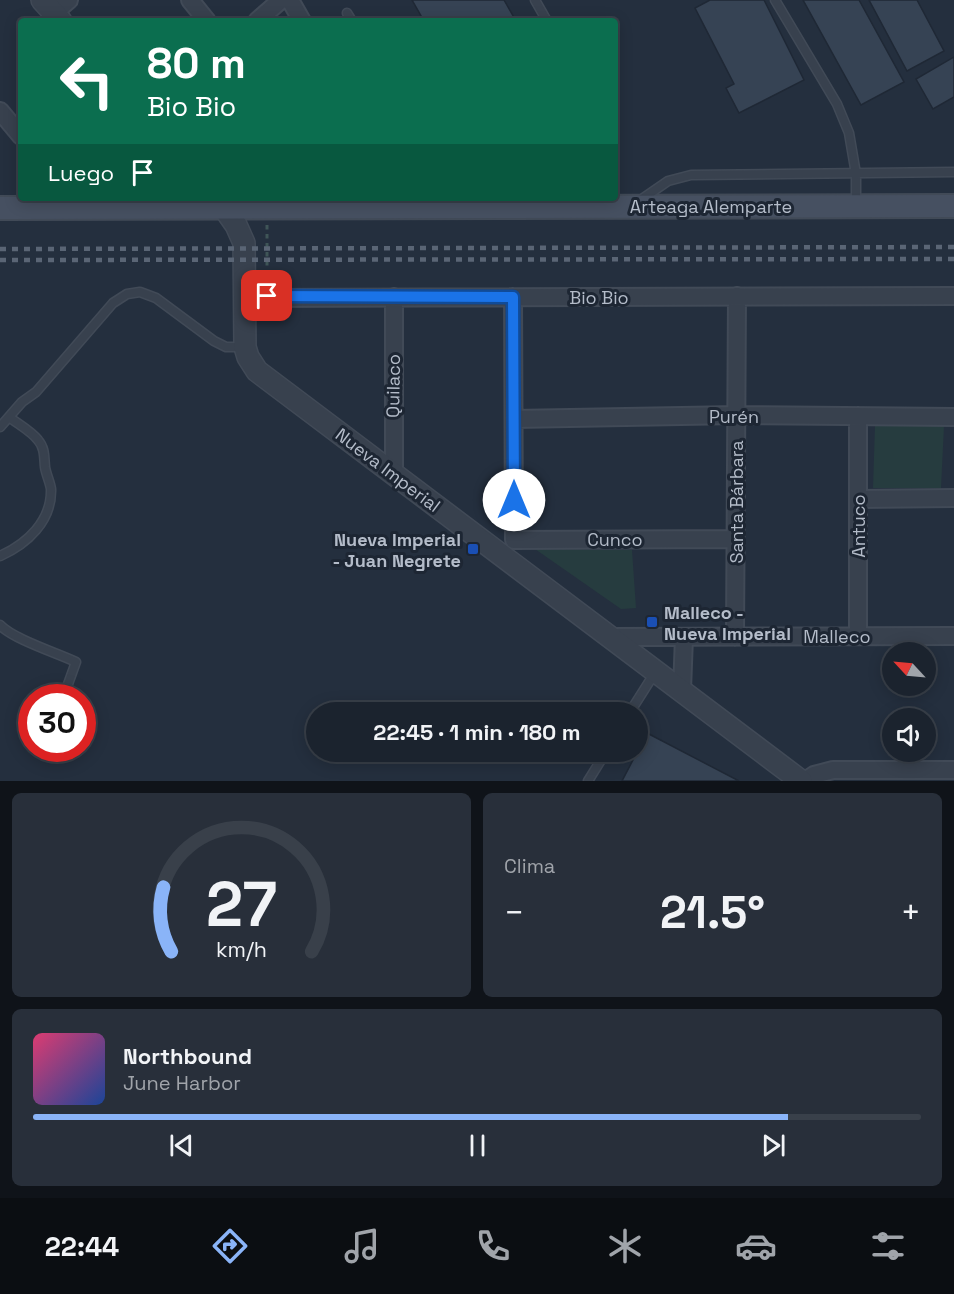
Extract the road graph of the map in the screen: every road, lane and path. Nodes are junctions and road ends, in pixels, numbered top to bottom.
1 (190, 0) edge
2 (281, 0) edge
3 (290, 0) edge
4 (535, 0) edge
5 (775, 0) edge
6 (347, 13) dead end
7 (205, 18) edge
8 (260, 18) edge
9 (300, 18) edge
10 (350, 18) edge
11 (545, 18) edge
12 (0, 111) edge
13 (18, 132) edge
14 (954, 172) edge
15 (856, 174) junction
16 (220, 202) edge
17 (405, 202) edge
18 (516, 202) edge
19 (856, 206) junction
20 (954, 206) edge
21 (631, 207) junction
22 (0, 208) edge
23 (737, 296) junction
24 (954, 296) edge
25 (394, 297) junction
26 (513, 297) junction
27 (245, 298) junction
28 (245, 347) junction
29 (737, 415) junction
30 (858, 416) junction
31 (9, 417) junction
32 (954, 417) edge
33 (514, 419) junction
34 (0, 427) edge
35 (394, 474) junction
36 (954, 498) edge
37 (858, 499) junction
38 (736, 539) junction
39 (508, 548) junction
40 (0, 556) edge
41 (0, 624) edge
42 (858, 636) junction
43 (954, 636) edge
44 (610, 637) junction
45 (684, 637) junction
46 (735, 637) junction
47 (656, 671) junction
48 (68, 684) edge
49 (682, 690) junction
50 (636, 702) edge
51 (600, 762) edge
52 (954, 770) edge
53 (588, 781) edge
54 (803, 781) edge

1 - 7 street
2 - 8 street
3 - 9 street
4 - 11 lane
5 - 15 lane
6 - 10 lane
12 - 13 street
14 - 15 lane
15 - 19 lane
15 - 21 lane
16 - 17 main road, Arteaga Alemparte
16 - 22 main road, Arteaga Alemparte
16 - 27 street
17 - 18 main road, Arteaga Alemparte
18 - 21 main road, Arteaga Alemparte
19 - 20 main road, Arteaga Alemparte
19 - 21 main road, Arteaga Alemparte
23 - 24 street, Bio Bio
23 - 26 street, Bio Bio
23 - 29 street, Santa Bárbara
25 - 26 street, Bio Bio
25 - 27 street, Bio Bio
25 - 35 street, Quilaco
26 - 33 street
27 - 28 street
28 - 31 lane
28 - 35 street, Nueva Imperial
29 - 30 street, Purén
29 - 33 street, Purén
29 - 38 street, Santa Bárbara
30 - 32 street, Purén
30 - 37 street, Antuco
31 - 34 lane
31 - 40 lane
33 - 39 street
35 - 39 street, Nueva Imperial
36 - 37 street
37 - 42 street, Antuco
38 - 39 street, Cunco
38 - 46 street, Santa Bárbara
39 - 44 street, Nueva Imperial
41 - 48 lane
42 - 43 street, Malleco
42 - 46 street, Malleco
44 - 45 street, Malleco
44 - 47 street, Nueva Imperial
45 - 46 street, Malleco
45 - 49 street
47 - 49 street, Nueva Imperial
47 - 50 lane
49 - 54 street, Nueva Imperial
51 - 53 lane
52 - 54 street

